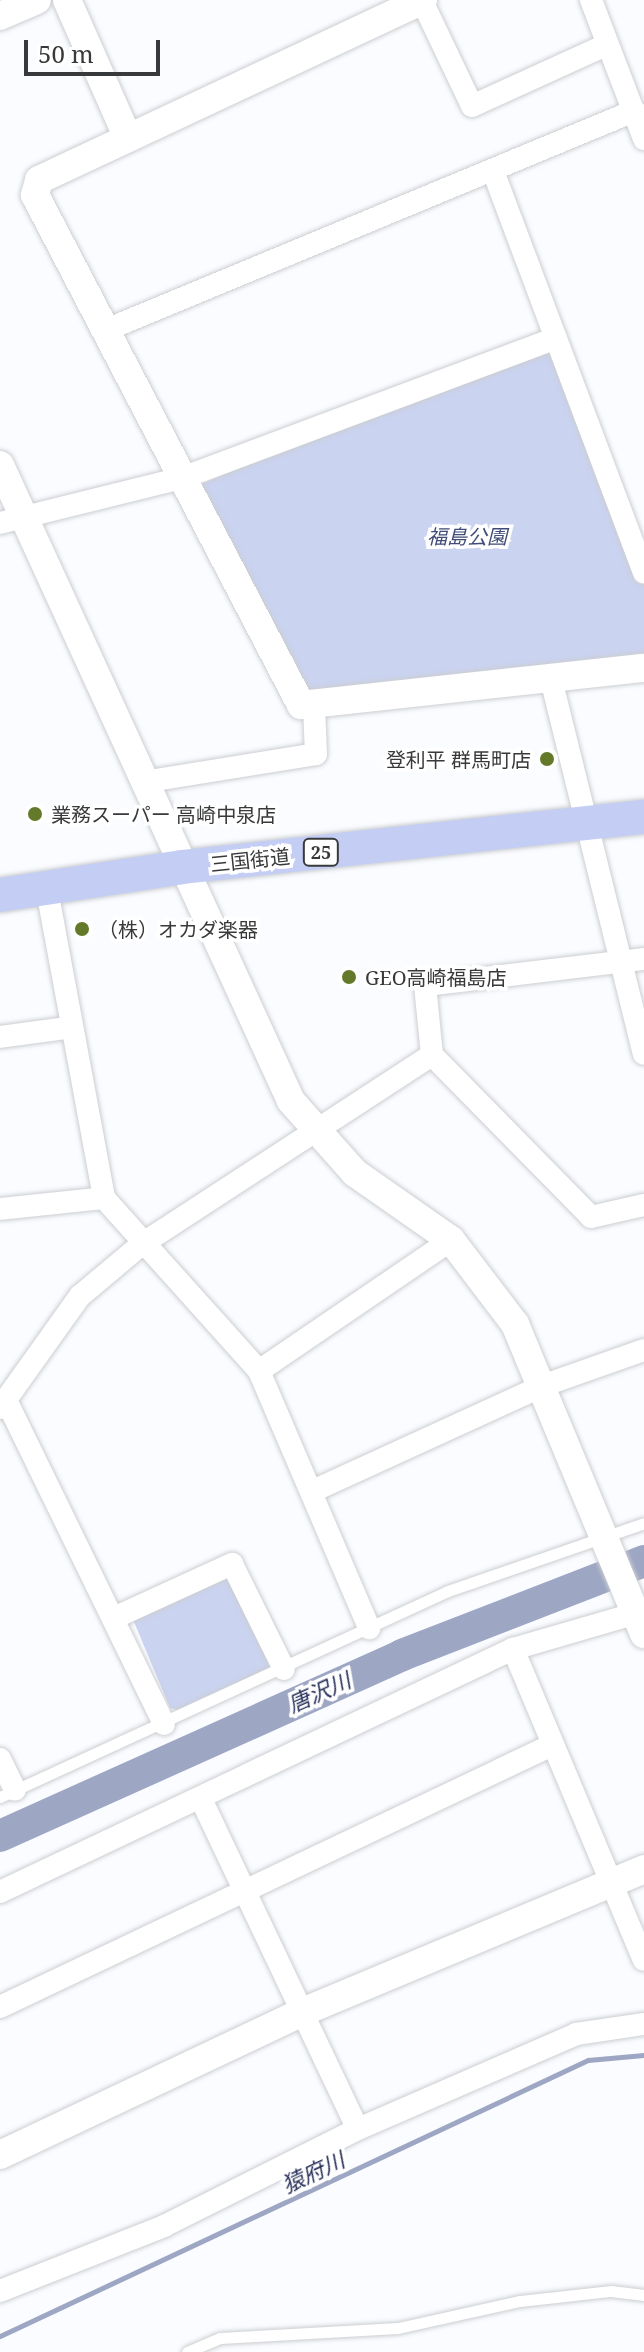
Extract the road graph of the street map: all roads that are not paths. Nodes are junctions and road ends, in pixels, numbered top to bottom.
1 (37, 0) edge
2 (67, 0) edge
3 (423, 0) edge
4 (591, 0) edge
5 (0, 16) edge
6 (608, 44) junction
7 (634, 111) junction
8 (128, 138) junction
9 (644, 139) edge
10 (493, 171) junction
11 (106, 330) junction
12 (556, 338) junction
13 (0, 465) edge
14 (182, 478) junction
15 (28, 516) junction
16 (0, 523) edge
17 (644, 573) edge
18 (644, 668) edge
19 (551, 679) junction
20 (314, 706) junction
21 (143, 782) junction
22 (644, 817) edge
23 (587, 824) junction
24 (182, 867) junction
25 (47, 890) junction
26 (0, 895) edge
27 (633, 960) edge
28 (67, 1028) junction
29 (0, 1037) edge
30 (644, 1054) edge
31 (432, 1055) junction
32 (315, 1134) junction
33 (104, 1198) junction
34 (644, 1205) edge
35 (0, 1209) edge
36 (451, 1240) junction
37 (142, 1244) junction
38 (644, 1350) edge
39 (259, 1371) junction
40 (542, 1386) junction
41 (4, 1406) edge
42 (313, 1491) junction
43 (644, 1523) edge
44 (602, 1540) junction
45 (639, 1616) edge
46 (116, 1617) junction
47 (369, 1628) junction
48 (513, 1649) junction
49 (284, 1669) junction
50 (164, 1724) junction
51 (552, 1745) junction
52 (0, 1759) edge
53 (8, 1794) edge
54 (201, 1799) junction
55 (644, 1869) edge
56 (607, 1881) junction
57 (249, 1890) junction
58 (0, 1892) edge
59 (644, 1960) edge
60 (0, 2007) edge
61 (305, 2011) junction
62 (644, 2024) edge
63 (358, 2129) junction
64 (0, 2155) edge
65 (0, 2291) edge
66 (644, 2295) edge
67 (187, 2352) edge

1 - 5 street
2 - 8 street
3 - 6 street
3 - 8 street
4 - 6 street
6 - 7 street
7 - 9 street
7 - 10 street
8 - 11 street
10 - 11 street
10 - 12 street
11 - 14 street
12 - 14 street
12 - 17 street
13 - 15 street
14 - 15 street
14 - 20 street
15 - 16 street
15 - 21 street
18 - 19 street
19 - 20 street
19 - 23 street
20 - 21 street
21 - 24 street
22 - 23 main road, 三国街道 / 25
23 - 24 main road, 三国街道 / 25
23 - 27 street
24 - 25 main road, 三国街道 / 25
24 - 32 street
25 - 26 main road, 三国街道 / 25
25 - 28 street
27 - 30 street
27 - 31 street
28 - 29 street
28 - 33 street
31 - 32 street
31 - 34 street
32 - 36 street
32 - 37 street
33 - 35 street
33 - 37 street
36 - 39 street
36 - 40 street
37 - 39 street
37 - 41 street
38 - 40 street
39 - 42 street
40 - 42 street
40 - 44 street
41 - 46 street
42 - 47 street
43 - 44 lane
44 - 45 street
44 - 47 lane
45 - 48 street
46 - 49 street
46 - 50 street
47 - 49 lane
48 - 51 street
48 - 54 street
49 - 50 lane
50 - 53 lane
51 - 56 street
51 - 57 street
52 - 53 street
54 - 57 street
54 - 58 street
55 - 56 street
56 - 59 street
56 - 61 street
57 - 60 street
57 - 61 street
61 - 63 street
61 - 64 street
62 - 63 street
63 - 65 street
66 - 67 lane

